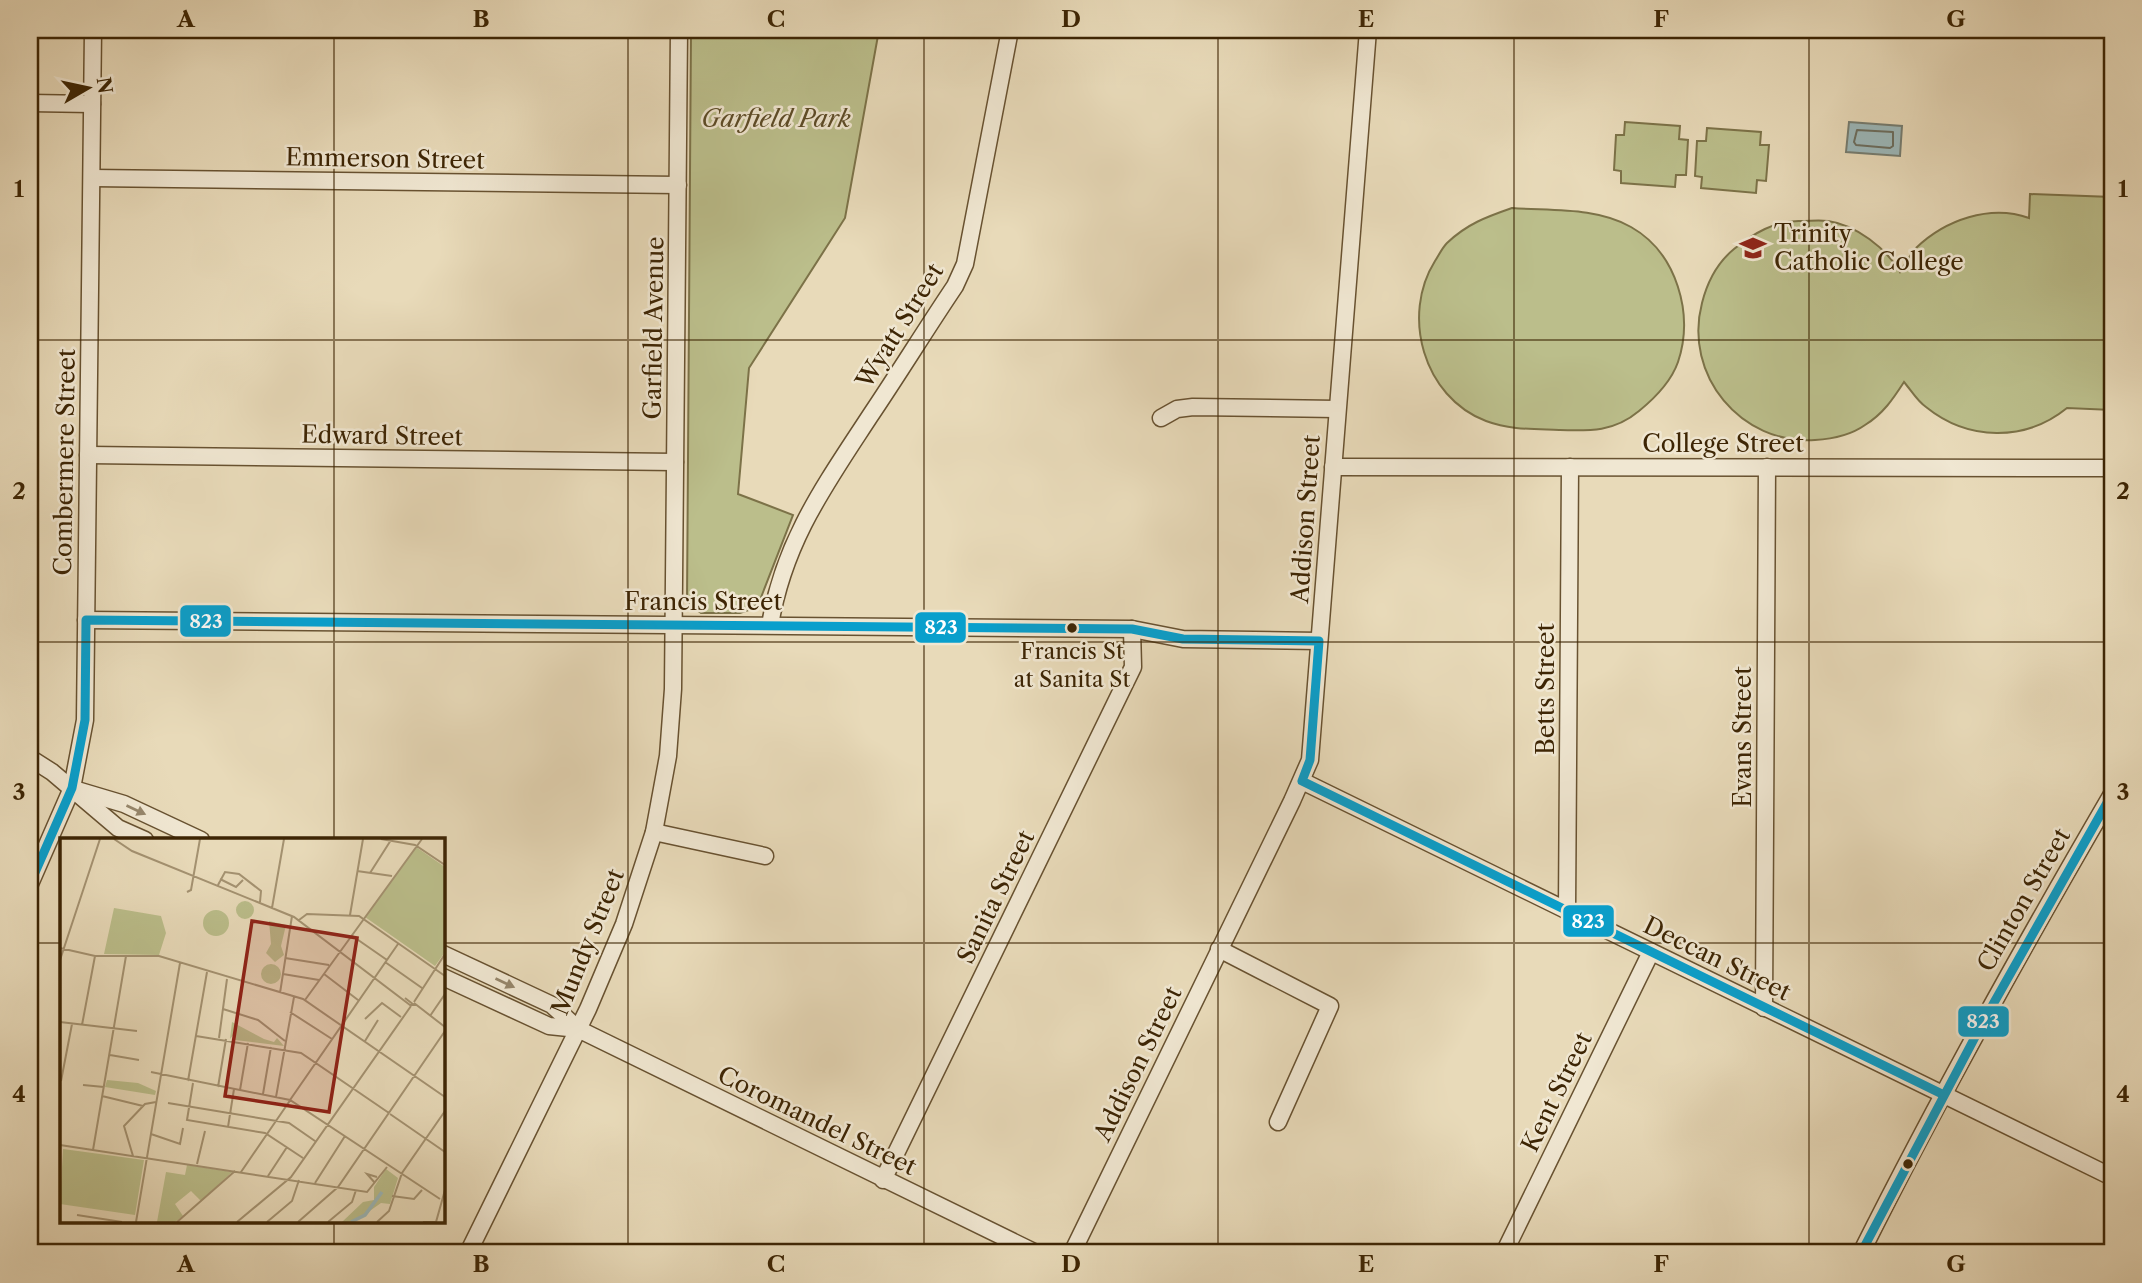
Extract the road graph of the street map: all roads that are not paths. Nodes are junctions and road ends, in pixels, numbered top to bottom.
1 (93, 30) edge
2 (679, 30) edge
3 (1010, 30) edge
4 (1368, 30) edge
5 (30, 103) edge
6 (92, 104) junction
7 (92, 178) junction
8 (678, 185) junction
9 (1337, 410) junction
10 (1161, 418) dead end
11 (88, 455) junction
12 (675, 462) junction
13 (1333, 467) junction
14 (1570, 467) junction
15 (1767, 467) junction
16 (2112, 468) edge
17 (86, 620) junction
18 (770, 625) junction
19 (673, 626) junction
20 (1132, 629) junction
21 (1319, 641) junction
22 (30, 758) edge
23 (1302, 781) junction
24 (72, 788) junction
25 (2112, 794) edge
26 (654, 832) junction
27 (140, 838) edge
28 (197, 838) edge
29 (765, 856) dead end
30 (30, 884) edge
31 (1567, 911) junction
32 (1219, 949) junction
33 (1651, 952) junction
34 (447, 956) edge
35 (444, 977) edge
36 (1764, 1008) junction
37 (578, 1029) junction
38 (1942, 1094) junction
39 (1278, 1122) dead end
40 (2112, 1177) edge
41 (883, 1180) junction
42 (468, 1253) edge
43 (1035, 1253) edge
44 (1072, 1253) edge
45 (1504, 1253) edge
46 (1861, 1253) edge

1 - 6 street, Combermere Street
2 - 8 street, Garfield Avenue
3 - 18 street, Wyatt Street
4 - 9 street, Addison Street
5 - 6 street
6 - 7 street, Combermere Street
7 - 8 street, Emmerson Street
7 - 11 street, Combermere Street
8 - 12 street, Garfield Avenue
9 - 10 street
9 - 13 street, Addison Street
11 - 12 street, Edward Street
11 - 17 street, Combermere Street
12 - 19 street, Garfield Avenue
13 - 14 street, College Street
13 - 21 street, Addison Street
14 - 15 street, College Street
14 - 31 street, Betts Street
15 - 16 street, College Street
15 - 36 street, Evans Street
17 - 19 street, Francis Street
17 - 24 street, Combermere Street
18 - 19 street, Francis Street
18 - 20 street, Francis Street
19 - 26 street, Mundy Street
20 - 21 street, Francis Street
20 - 41 street, Sanita Street
21 - 23 street, Addison Street
22 - 24 street
23 - 31 street, Deccan Street
23 - 32 street, Addison Street
24 - 27 street
24 -> 28 street
24 - 30 street, Combermere Street
25 - 38 street, Clinton Street
26 - 29 street
26 - 37 street, Mundy Street
31 - 33 street, Deccan Street
32 - 39 street
32 - 44 street, Addison Street
33 - 36 street, Deccan Street
33 - 45 street, Kent Street
34 -> 37 street, Coromandel Street
35 - 37 street, Coromandel Street
36 - 38 street, Deccan Street
37 - 41 street, Coromandel Street
37 - 42 street, Mundy Street
38 - 40 street, Deccan Street
38 - 46 street, Clinton Street
41 - 43 street, Coromandel Street

